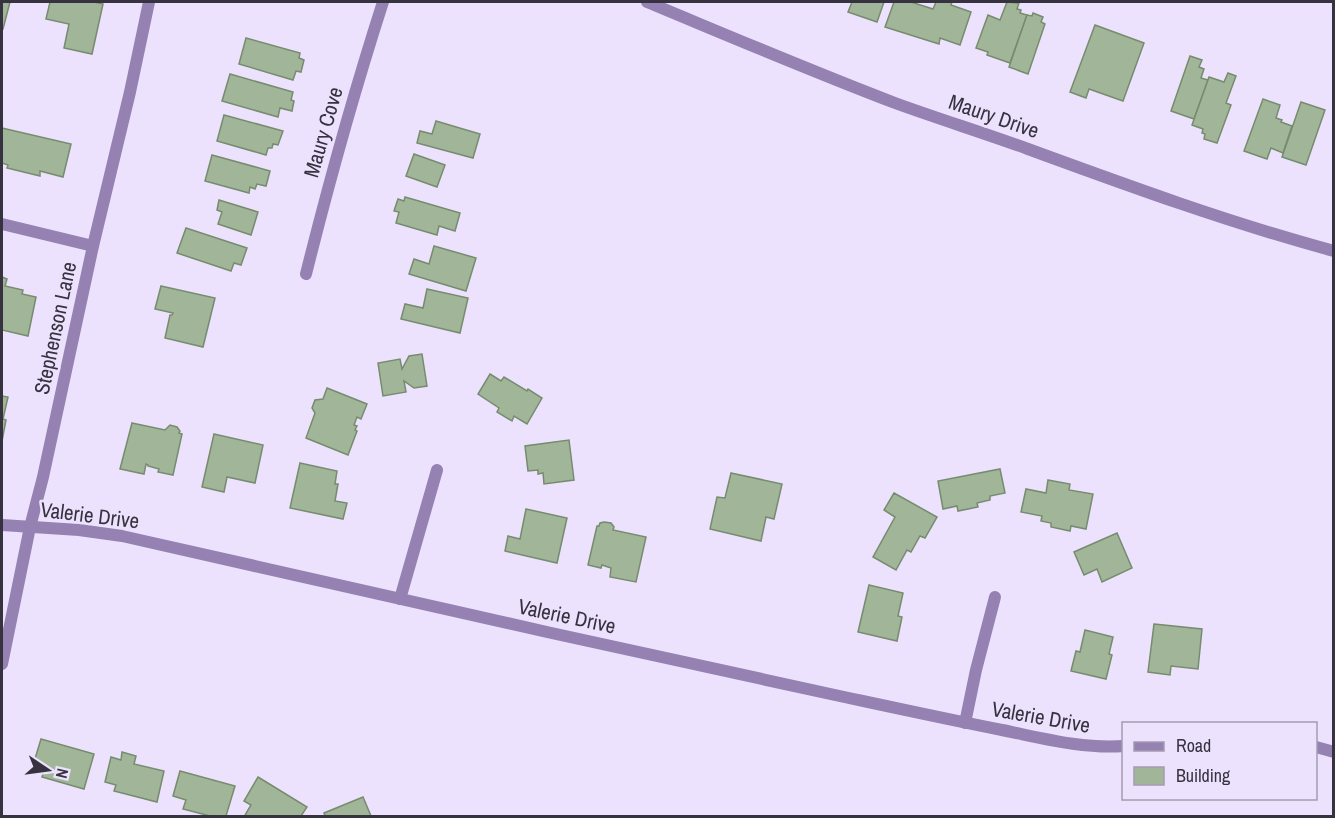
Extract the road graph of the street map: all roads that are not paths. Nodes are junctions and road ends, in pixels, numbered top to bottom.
1 (149, 2) edge
2 (383, 2) edge
3 (647, 2) edge
4 (2, 224) edge
5 (93, 246) junction
6 (1334, 251) edge
7 (306, 274) dead end
8 (437, 470) dead end
9 (2, 525) edge
10 (30, 527) junction
11 (995, 597) dead end
12 (399, 599) junction
13 (2, 664) edge
14 (965, 723) junction
15 (1122, 746) edge
16 (1317, 747) edge
17 (1334, 752) edge

1 - 5 street, Stephenson Lane
2 - 7 street, Maury Cove
3 - 6 street, Maury Drive
4 - 5 street
5 - 10 street, Stephenson Lane
8 - 12 street
9 - 10 street, Valerie Drive
10 - 12 street, Valerie Drive
10 - 13 street, Stephenson Lane
11 - 14 street
12 - 14 street, Valerie Drive
14 - 15 street, Valerie Drive
16 - 17 street

